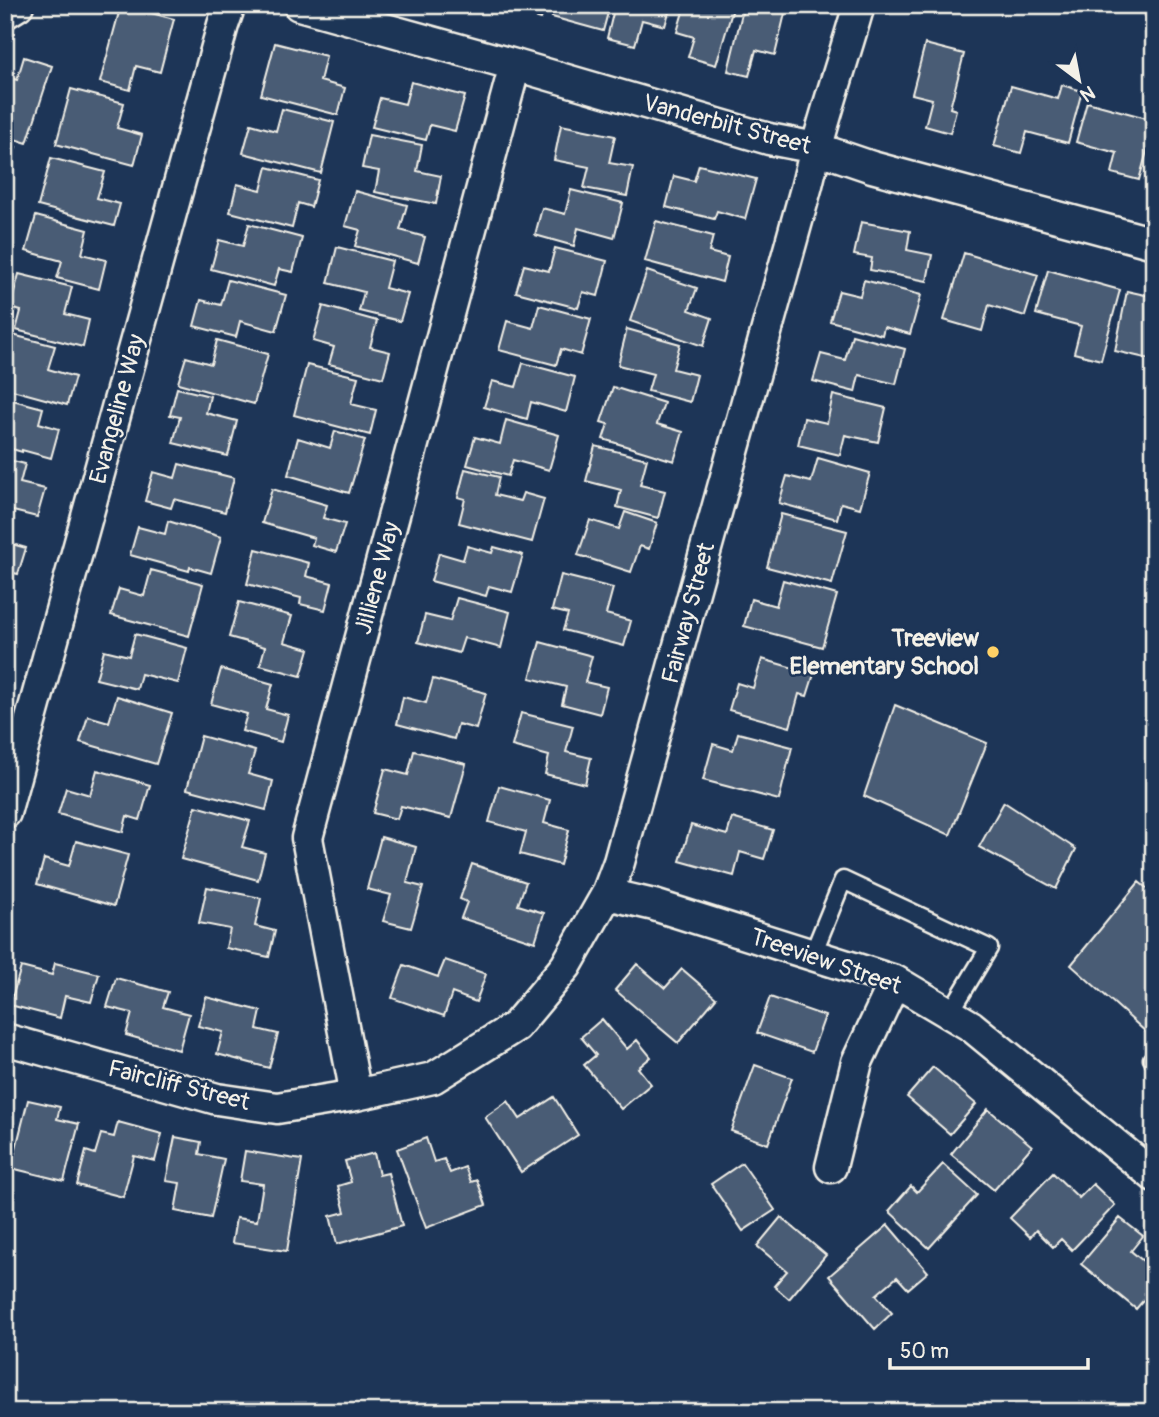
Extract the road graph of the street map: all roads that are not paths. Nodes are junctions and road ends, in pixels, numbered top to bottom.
1 (230, 5) edge
2 (299, 5) edge
3 (859, 5) edge
4 (515, 65) junction
5 (816, 148) junction
6 (1154, 243) edge
7 (5, 813) edge
8 (607, 894) junction
9 (812, 956) junction
10 (895, 981) junction
11 (950, 1013) junction
12 (5, 1039) edge
13 (356, 1095) junction
14 (831, 1167) dead end
15 (1154, 1176) edge

1 - 7 street, Evangeline Way
2 - 4 street, Vanderbilt Street
3 - 5 street, Fairway Street
4 - 5 street, Vanderbilt Street
4 - 13 street, Jilliene Way
5 - 6 street, Vanderbilt Street
5 - 8 street, Fairway Street
8 - 9 street, Treeview Street
8 - 13 street, Fairway Street
9 - 10 street, Treeview Street
9 - 11 lane
10 - 11 street, Treeview Street
10 - 14 street
11 - 15 street, Treeview Street
12 - 13 street, Faircliff Street

